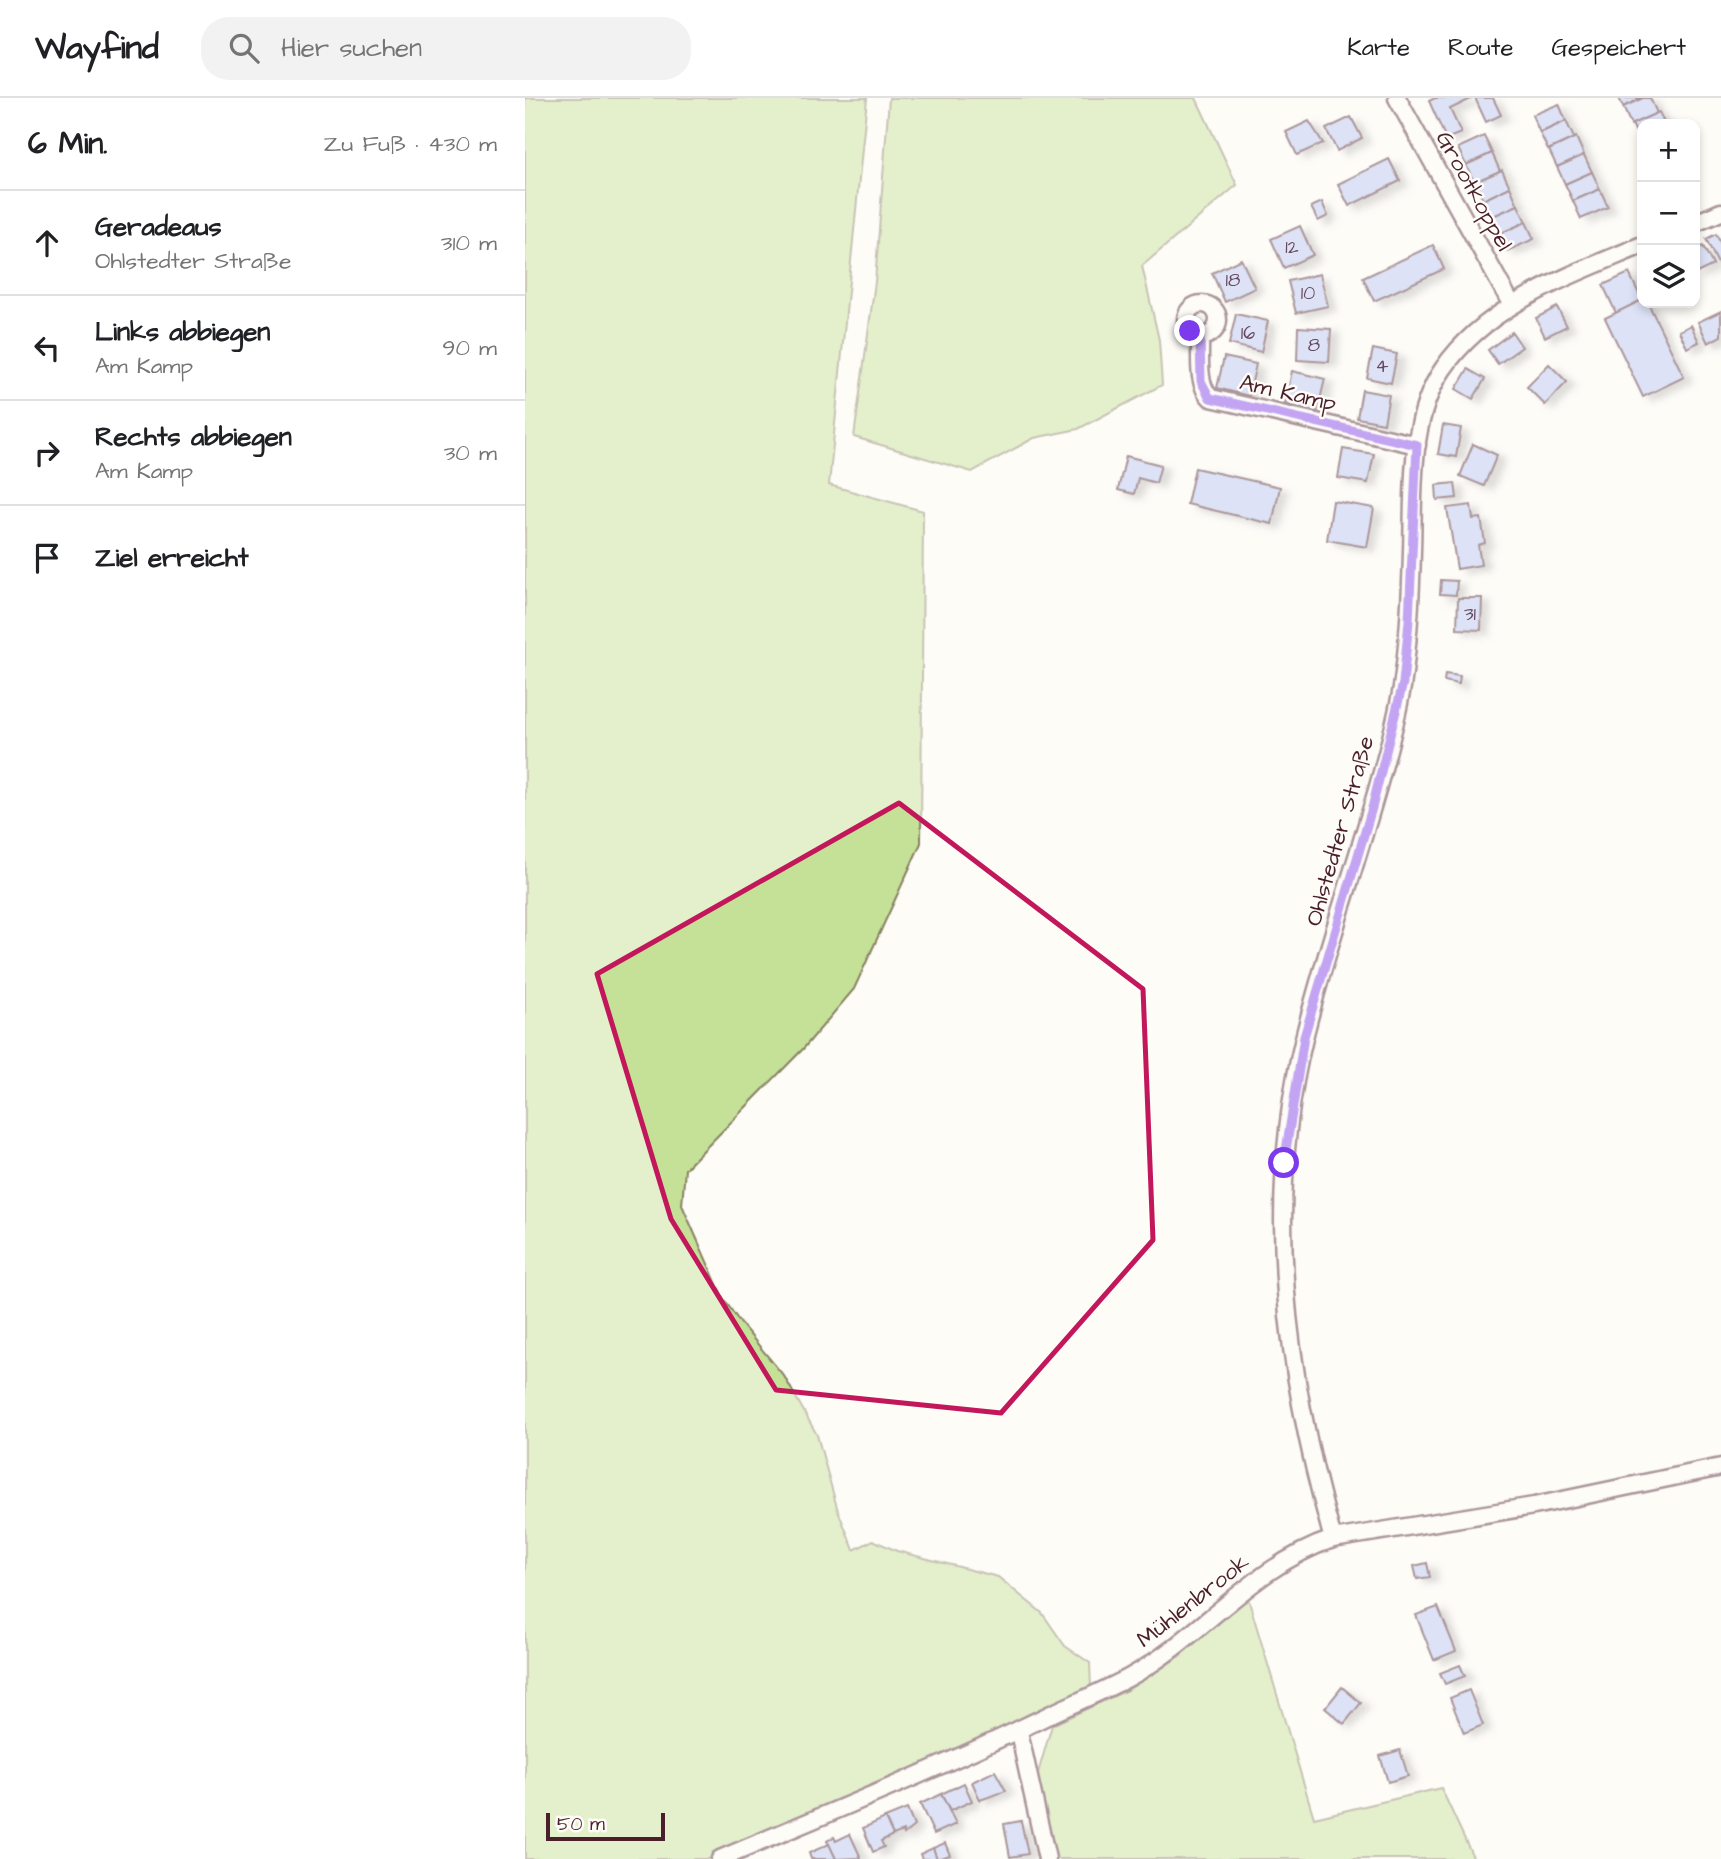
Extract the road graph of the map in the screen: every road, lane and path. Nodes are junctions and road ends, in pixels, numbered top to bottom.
1 (1397, 98) edge
2 (1721, 212) edge
3 (1700, 221) edge
4 (1637, 247) edge
5 (1512, 305) junction
6 (1200, 337) dead end
7 (1417, 445) junction
8 (1721, 1467) edge
9 (1333, 1539) junction
10 (1019, 1732) junction
11 (720, 1859) edge
12 (1047, 1859) edge

1 - 5 street, Grootkoppel
2 - 3 street
4 - 5 street, Ohlstedter Straße
5 - 7 street, Ohlstedter Straße
6 - 7 street, Am Kamp
7 - 9 street, Ohlstedter Straße
8 - 9 street, Mühlenbrook
9 - 10 street, Mühlenbrook
10 - 11 street, Mühlenbrook
10 - 12 street

